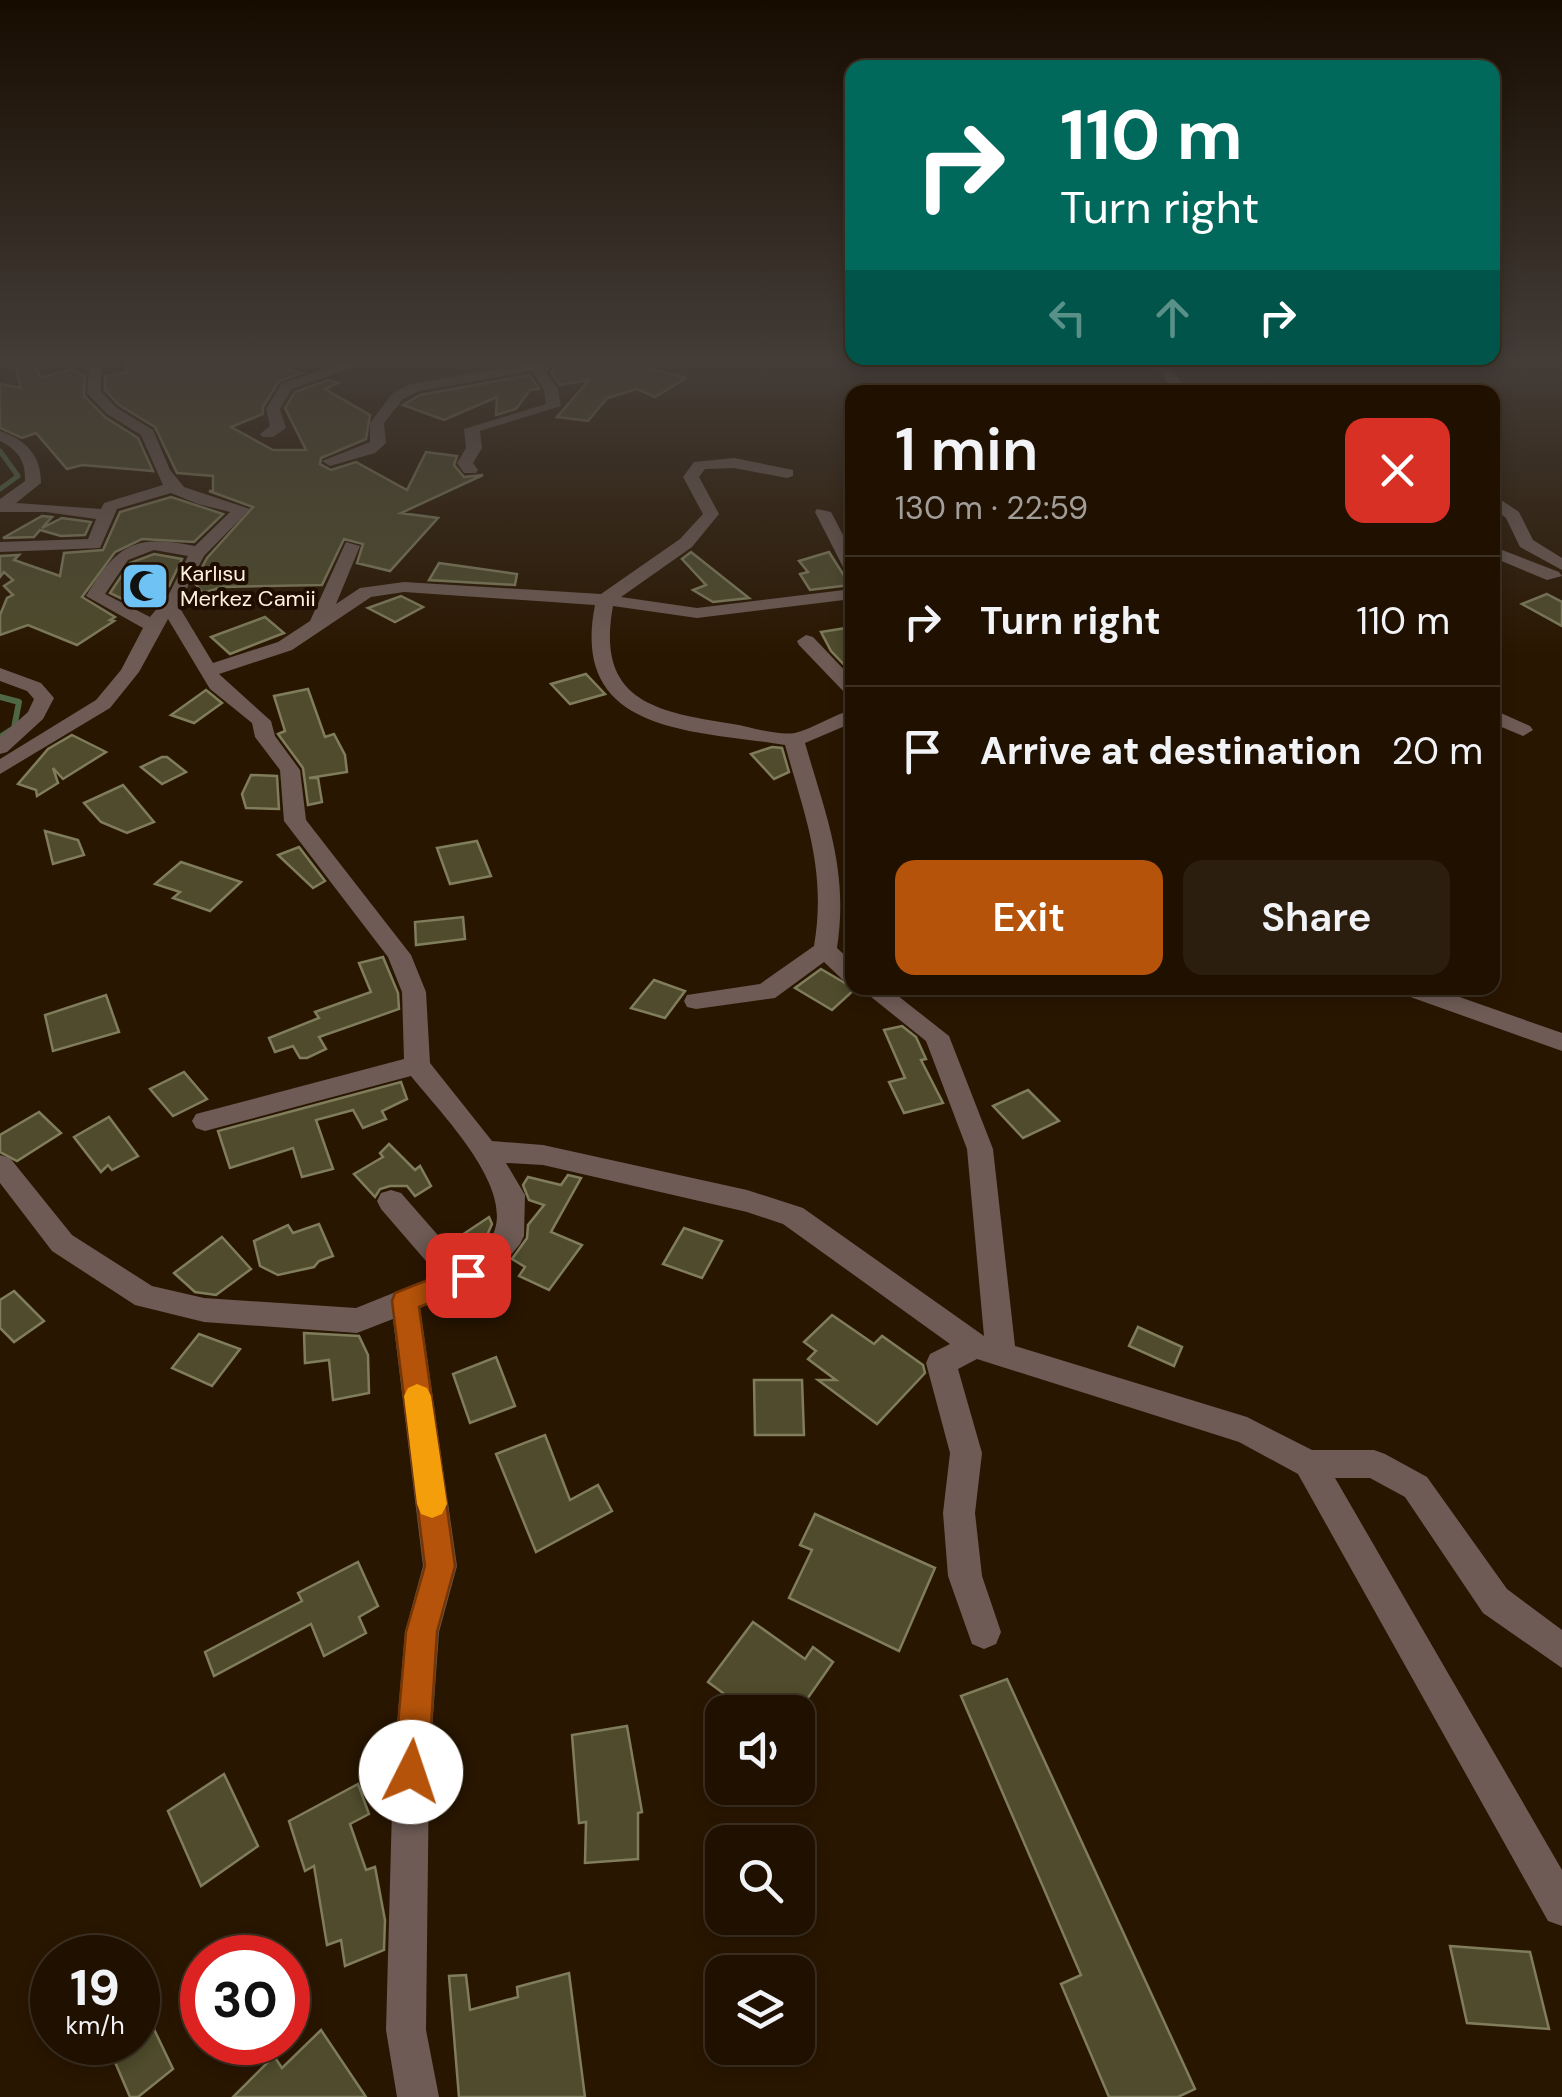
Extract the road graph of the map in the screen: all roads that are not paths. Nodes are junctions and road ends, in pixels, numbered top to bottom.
1 (32, 463) edge
2 (157, 463) edge
3 (465, 463) edge
4 (470, 470) dead end
5 (787, 472) dead end
6 (173, 488) junction
7 (1500, 505) edge
8 (0, 507) edge
9 (823, 512) dead end
10 (104, 514) junction
11 (0, 532) edge
12 (0, 546) edge
13 (352, 546) dead end
14 (197, 554) junction
15 (845, 554) edge
16 (1500, 554) edge
17 (1562, 565) edge
18 (1562, 580) edge
19 (845, 595) edge
20 (605, 600) junction
21 (168, 604) junction
22 (320, 622) junction
23 (153, 626) junction
24 (806, 641) dead end
25 (208, 671) junction
26 (0, 674) edge
27 (845, 682) edge
28 (1500, 718) edge
29 (845, 719) edge
30 (1524, 730) dead end
31 (794, 740) junction
32 (0, 748) edge
33 (0, 768) edge
34 (825, 950) junction
35 (845, 969) edge
36 (881, 995) edge
37 (1430, 995) edge
38 (696, 1001) dead end
39 (1562, 1042) edge
40 (417, 1065) junction
41 (205, 1121) dead end
42 (485, 1151) junction
43 (0, 1165) edge
44 (391, 1201) dead end
45 (459, 1279) junction
46 (405, 1301) junction
47 (988, 1350) junction
48 (1309, 1464) junction
49 (984, 1632) dead end
50 (1562, 1651) edge
51 (1562, 1907) edge
52 (418, 2097) edge

1 - 8 street
2 - 6 street
3 - 4 street
5 - 20 street
6 - 10 street
6 - 14 street
7 - 17 street
8 - 10 street
9 - 15 street
10 - 12 street
11 - 12 street
13 - 22 street
14 - 21 street
14 - 23 street
16 - 18 street
19 - 20 street
20 - 22 street
20 - 31 street
21 - 23 street
21 - 25 street
22 - 25 street
23 - 33 street
24 - 27 street
25 - 40 street
26 - 32 street
28 - 30 street
29 - 31 street
31 - 34 street
34 - 35 street
34 - 38 street
36 - 47 street
37 - 39 street
40 - 41 street
40 - 42 street
42 - 45 street
42 - 47 street
43 - 46 street
44 - 45 street
45 - 46 street
46 - 52 street
47 - 48 street
47 - 49 street
48 - 50 street
48 - 51 street

